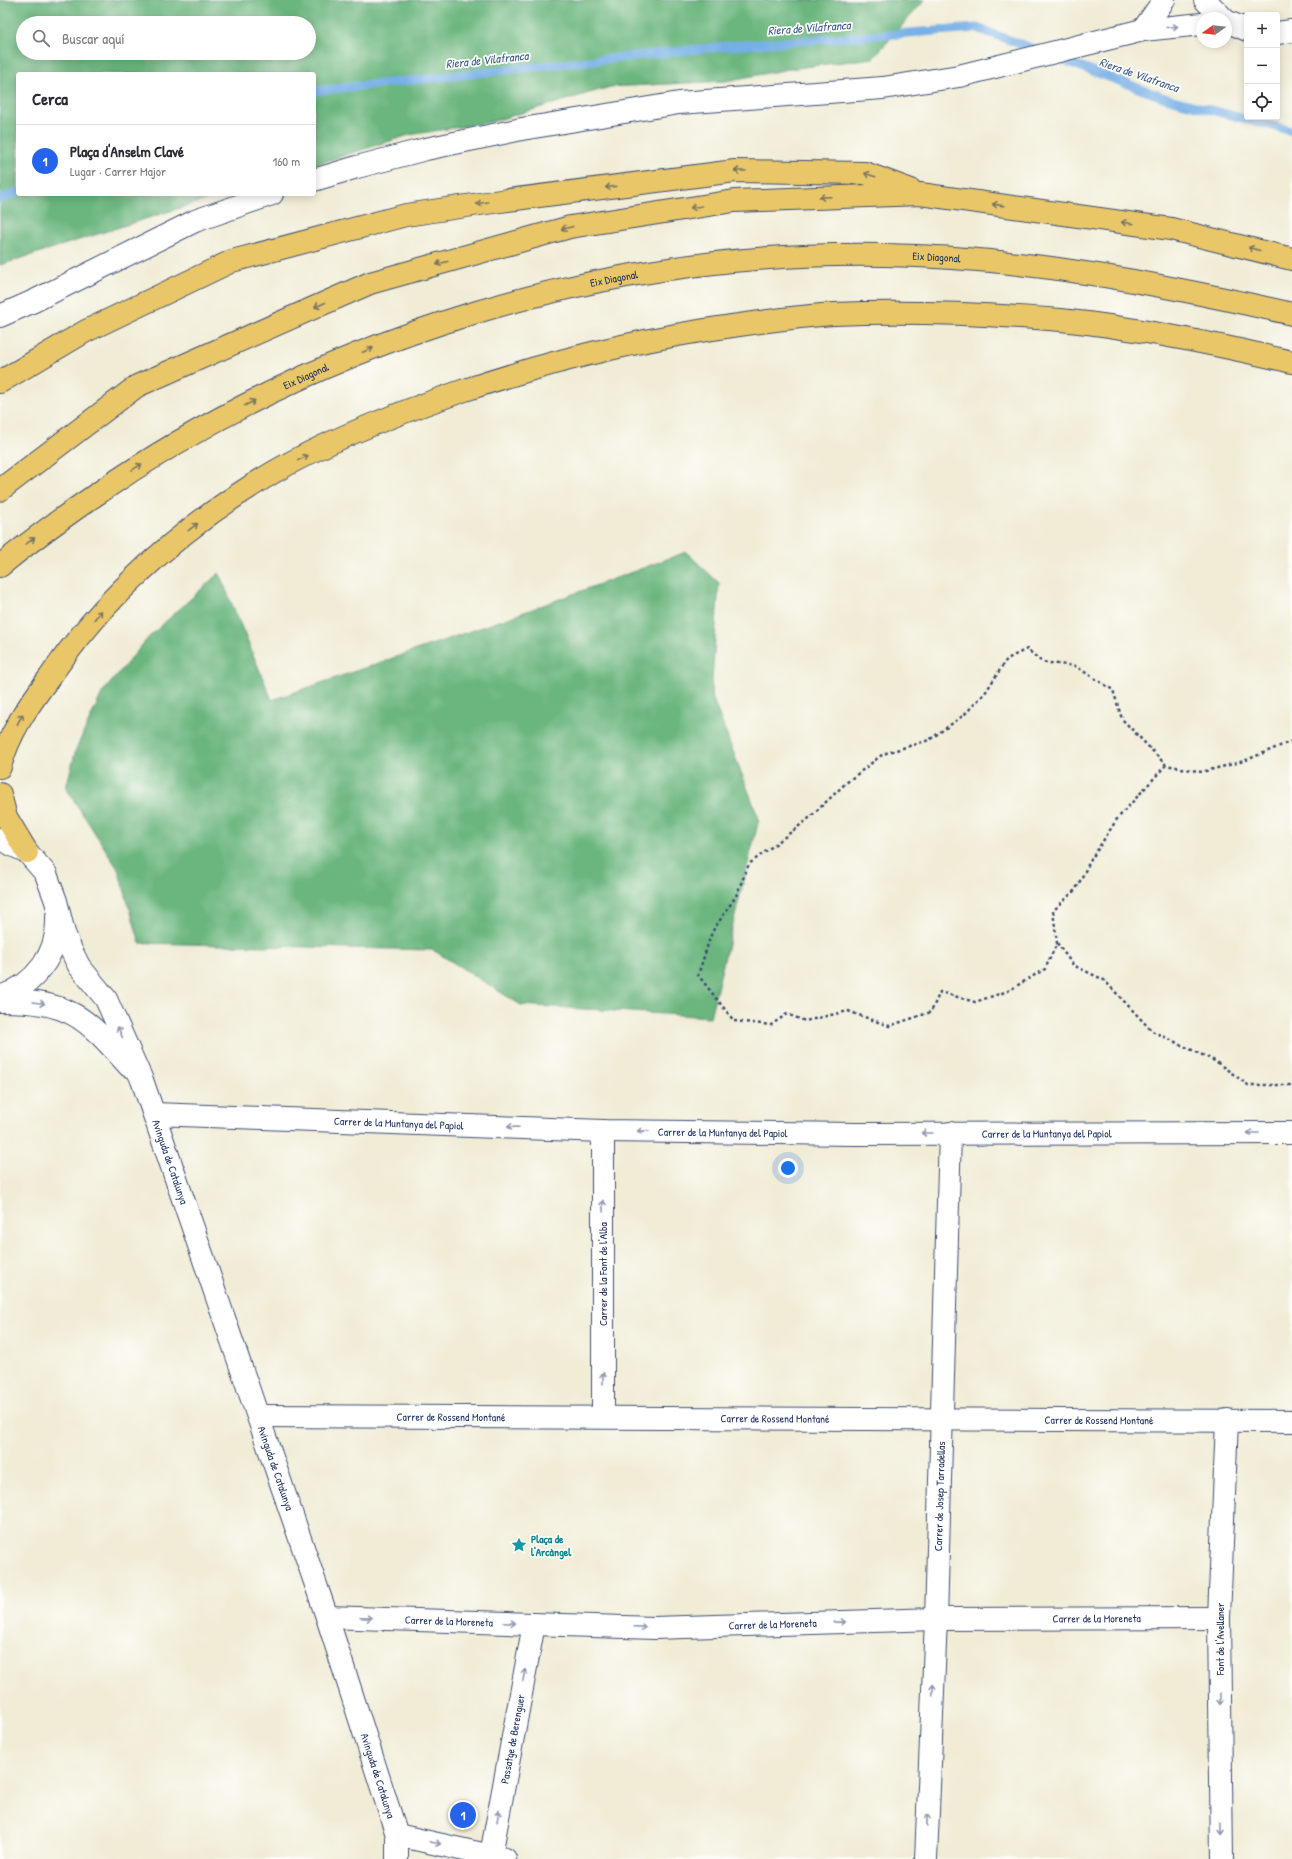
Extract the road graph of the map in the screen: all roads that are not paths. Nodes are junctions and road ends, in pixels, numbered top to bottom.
1 (1164, 0) edge
2 (1205, 0) edge
3 (1218, 12) edge
4 (1196, 25) edge
5 (1143, 30) junction
6 (1292, 32) edge
7 (1280, 34) edge
8 (316, 179) edge
9 (920, 194) junction
10 (266, 196) edge
11 (1292, 259) edge
12 (1292, 314) edge
13 (0, 316) edge
14 (1292, 362) edge
15 (0, 382) edge
16 (0, 490) edge
17 (0, 566) edge
18 (0, 768) edge
19 (0, 794) edge
20 (0, 838) edge
21 (27, 852) junction
22 (56, 901) junction
23 (0, 997) edge
24 (0, 1001) edge
25 (142, 1080) junction
26 (154, 1114) junction
27 (603, 1131) junction
28 (1292, 1132) edge
29 (950, 1133) junction
30 (258, 1416) junction
31 (603, 1417) junction
32 (942, 1419) junction
33 (1227, 1420) junction
34 (1292, 1421) edge
35 (327, 1617) junction
36 (1219, 1618) junction
37 (936, 1619) junction
38 (534, 1624) junction
39 (397, 1835) junction
40 (499, 1857) edge
41 (397, 1859) edge
42 (926, 1859) edge
43 (1222, 1859) edge

1 - 5 street
2 - 3 street
5 -> 4 street
5 - 8 street
6 - 7 street
11 -> 9 highway
9 -> 15 highway
9 -> 16 highway
10 - 13 street
17 -> 12 highway, Eix Diagonal
18 -> 14 highway
19 - 21 highway
20 - 21 street
21 - 22 street
22 - 23 street
25 -> 22 street, Avinguda de Catalunya
24 -> 25 street
25 - 26 street, Avinguda de Catalunya
27 -> 26 street, Carrer de la Muntanya del Papiol
26 - 30 street, Avinguda de Catalunya
29 -> 27 street, Carrer de la Muntanya del Papiol
31 -> 27 street, Carrer de la Font de l'Alba
28 -> 29 street, Carrer de la Muntanya del Papiol
29 - 32 street, Carrer de Josep Tarradellas
30 - 31 street, Carrer de Rossend Montané
30 - 35 street, Avinguda de Catalunya
31 - 32 street, Carrer de Rossend Montané
32 - 33 street, Carrer de Rossend Montané
32 - 37 street, Carrer de Josep Tarradellas
33 - 34 street, Carrer de Rossend Montané
33 - 36 street, Font de l'Avellaner
35 -> 38 street, Carrer de la Moreneta
35 - 39 street, Avinguda de Catalunya
36 - 37 street, Carrer de la Moreneta
36 -> 43 street, Font de l'Avellaner
38 -> 37 street, Carrer de la Moreneta
42 -> 37 street, Carrer de Josep Tarradellas
40 -> 38 street, Passatge de Berenguer
39 -> 40 street
39 - 41 street, Avinguda de Catalunya

